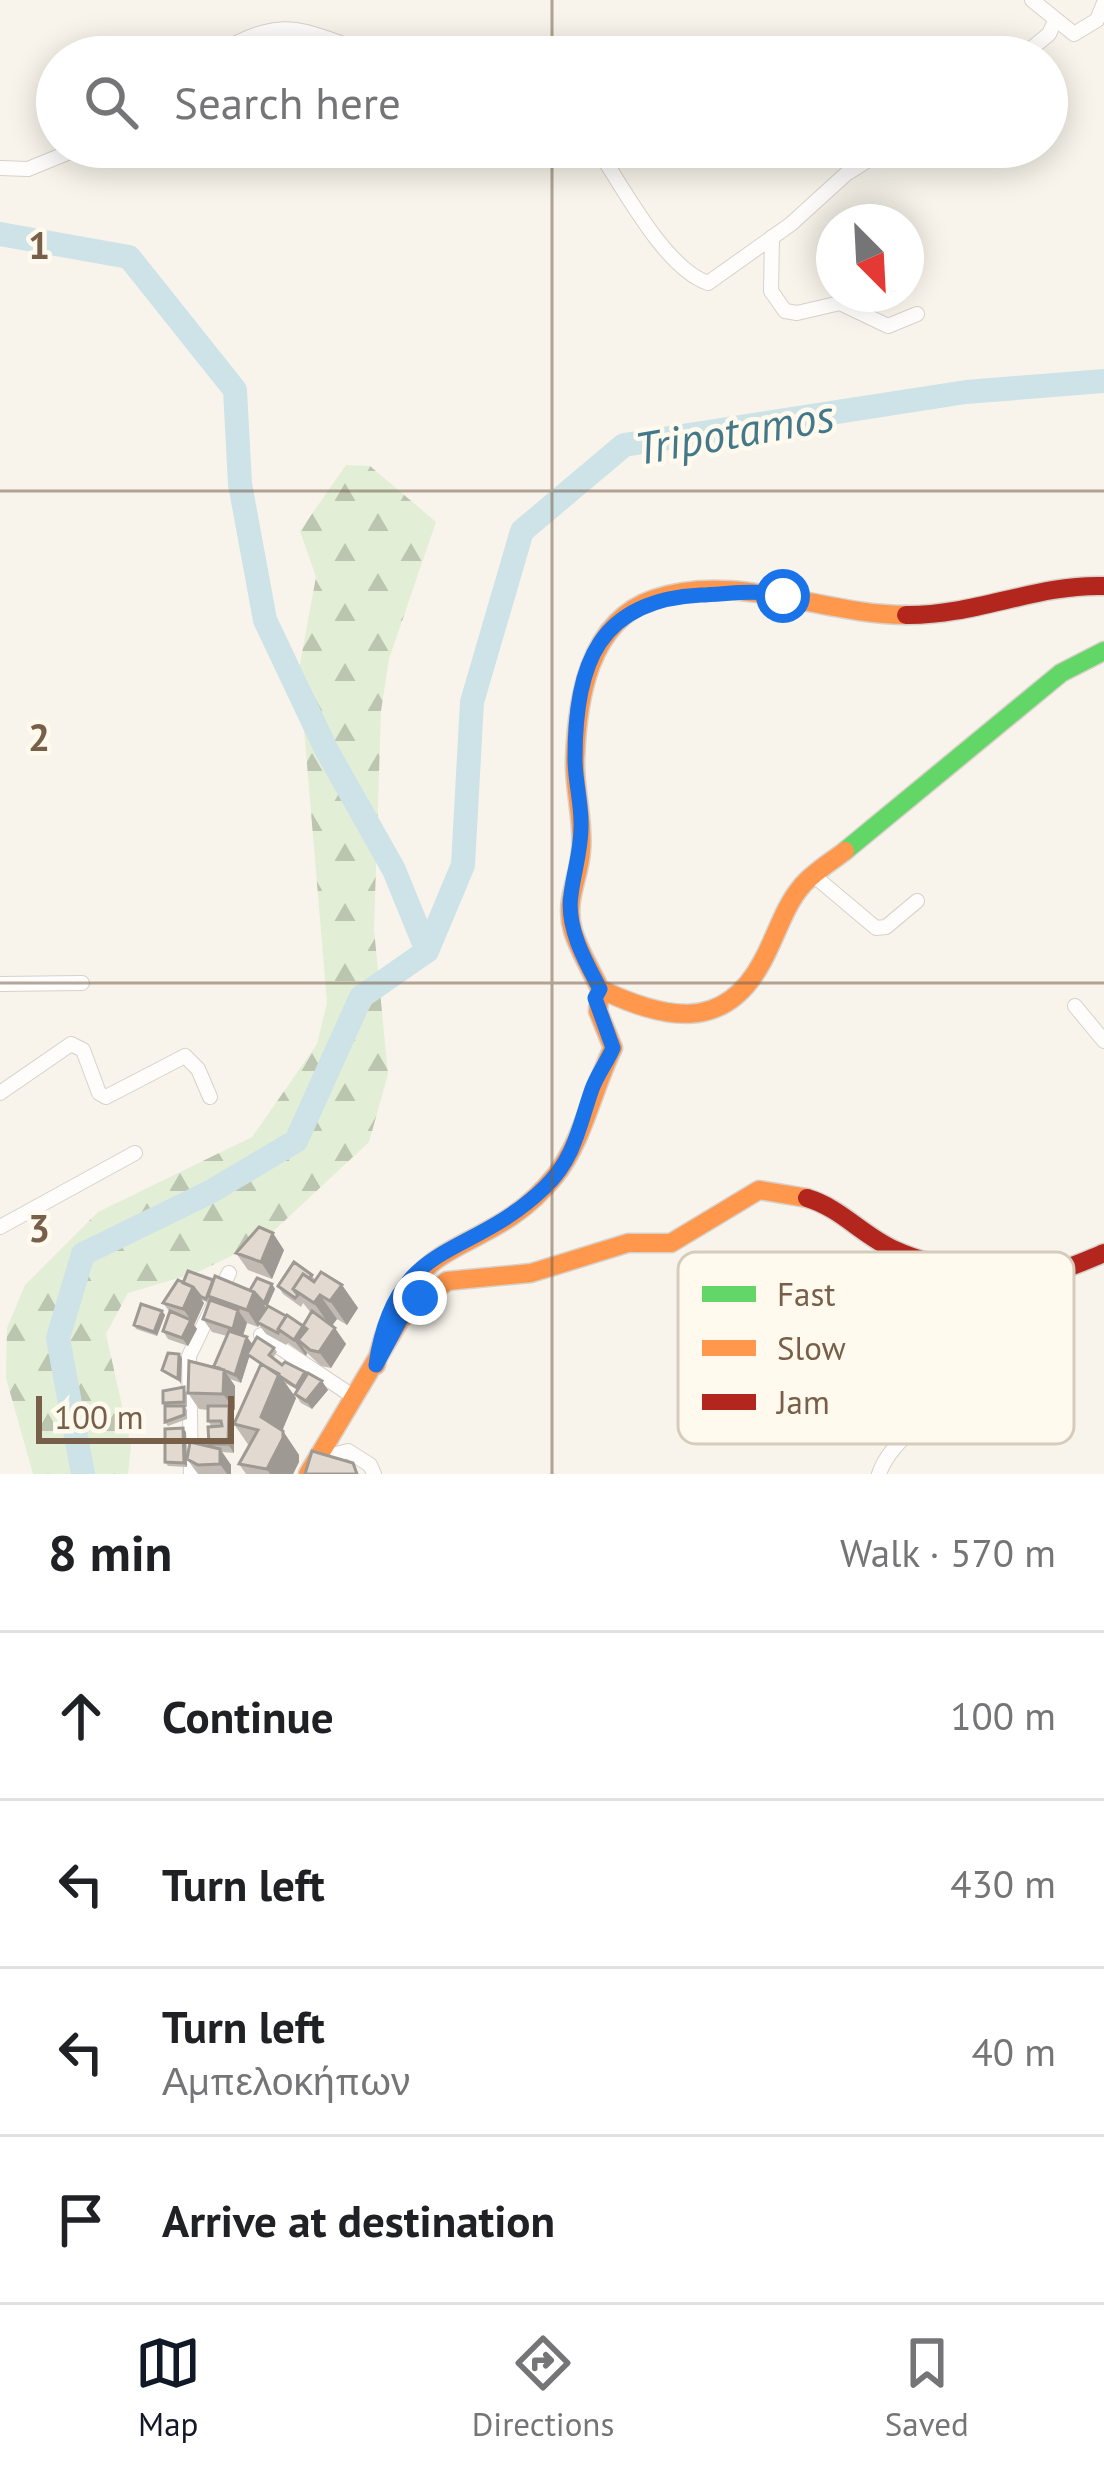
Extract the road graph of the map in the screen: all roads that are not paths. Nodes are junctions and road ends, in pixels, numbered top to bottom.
1 (1032, 0) edge
2 (1104, 3) edge
3 (1054, 23) junction
4 (254, 36) edge
5 (322, 36) edge
6 (1047, 36) edge
7 (36, 166) edge
8 (0, 168) edge
9 (610, 168) edge
10 (856, 168) edge
11 (772, 237) junction
12 (917, 314) dead end
13 (1104, 586) edge
14 (1104, 651) edge
15 (813, 875) junction
16 (917, 901) dead end
17 (82, 983) dead end
18 (0, 984) edge
19 (600, 989) junction
20 (1075, 1006) dead end
21 (1104, 1041) edge
22 (0, 1093) edge
23 (210, 1097) dead end
24 (135, 1153) dead end
25 (0, 1227) edge
26 (903, 1252) edge
27 (1104, 1253) edge
28 (1074, 1265) edge
29 (229, 1273) dead end
30 (261, 1335) edge
31 (376, 1365) junction
32 (354, 1397) junction
33 (900, 1444) edge
34 (310, 1468) edge
35 (191, 1474) edge
36 (374, 1474) edge
37 (879, 1474) edge

1 - 3 street
2 - 3 street
3 - 6 street
4 - 5 street
7 - 8 street
9 - 11 street
10 - 11 street
11 - 12 street
13 - 19 street
14 - 15 street
15 - 16 street
15 - 19 street
17 - 18 street
19 - 31 street
20 - 21 street
22 - 23 street
24 - 25 street
26 - 31 street
27 - 28 street
29 - 35 street
30 - 32 street
31 - 32 street
32 - 34 street
33 - 37 street
34 - 36 street

